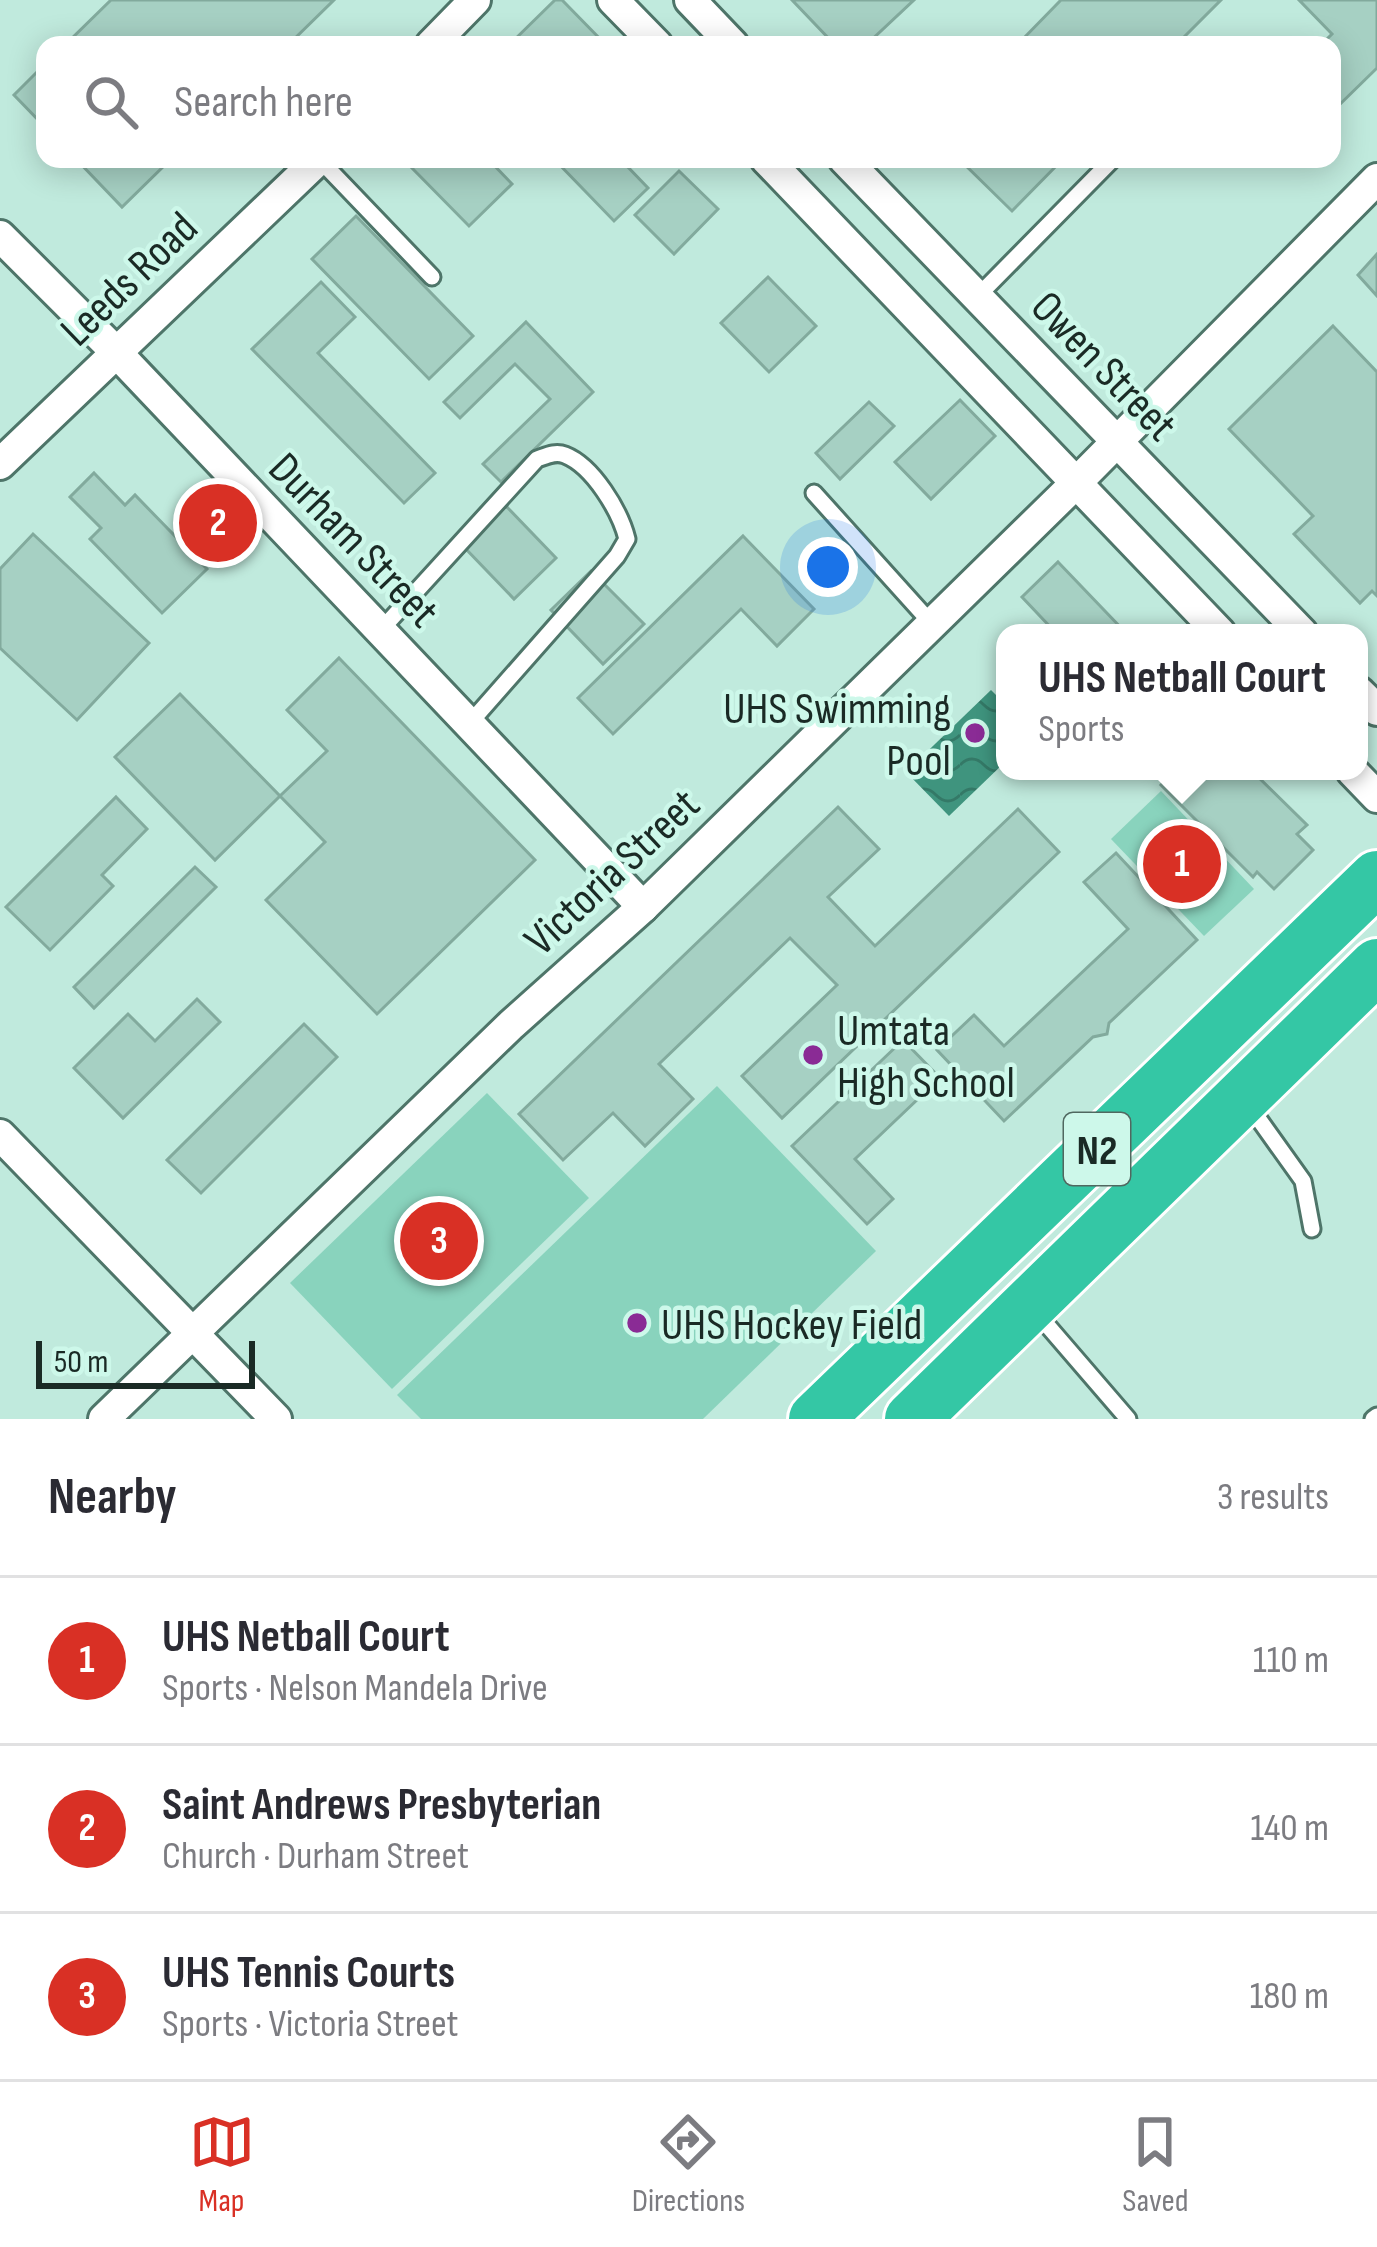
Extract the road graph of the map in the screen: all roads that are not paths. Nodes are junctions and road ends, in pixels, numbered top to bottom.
1 (475, 0) edge
2 (614, 0) edge
3 (690, 0) edge
4 (440, 36) edge
5 (648, 36) edge
6 (724, 36) edge
7 (309, 168) edge
8 (328, 168) edge
9 (775, 168) edge
10 (853, 168) edge
11 (1104, 168) edge
12 (1377, 179) edge
13 (3, 243) edge
14 (432, 277) dead end
15 (977, 297) junction
16 (115, 351) junction
17 (1117, 442) junction
18 (0, 464) edge
19 (1076, 483) junction
20 (814, 493) dead end
21 (932, 624) junction
22 (1211, 624) edge
23 (1293, 624) edge
24 (380, 631) junction
25 (469, 724) junction
26 (1377, 878) edge
27 (643, 907) junction
28 (1377, 966) edge
29 (1242, 1097) junction
30 (0, 1135) edge
31 (1312, 1229) dead end
32 (1029, 1304) junction
33 (191, 1335) junction
34 (104, 1419) edge
35 (276, 1419) edge
36 (816, 1419) edge
37 (912, 1419) edge
38 (1128, 1419) edge

1 - 4 street
2 - 5 street
3 - 6 street
7 - 16 street, Leeds Road
8 - 14 lane
9 - 19 street
10 - 15 street, Owen Street
11 - 15 lane
12 - 17 street, Victoria Street
13 - 16 street, Durham Street
15 - 17 street, Owen Street
16 - 18 street, Leeds Road
16 - 24 street, Durham Street
17 - 19 street, Victoria Street
17 - 23 street, Owen Street
19 - 21 street, Victoria Street
19 - 22 street
20 - 21 lane
21 - 27 street, Victoria Street
24 - 25 street, Durham Street
24 - 25 lane
25 - 27 street, Durham Street
26 - 36 highway, N2
27 - 33 street, Victoria Street
28 - 29 highway, N2
29 - 31 lane
29 - 32 highway, N2
30 - 33 street
32 - 37 highway, N2
32 - 38 lane
33 - 34 street, Victoria Street
33 - 35 street

